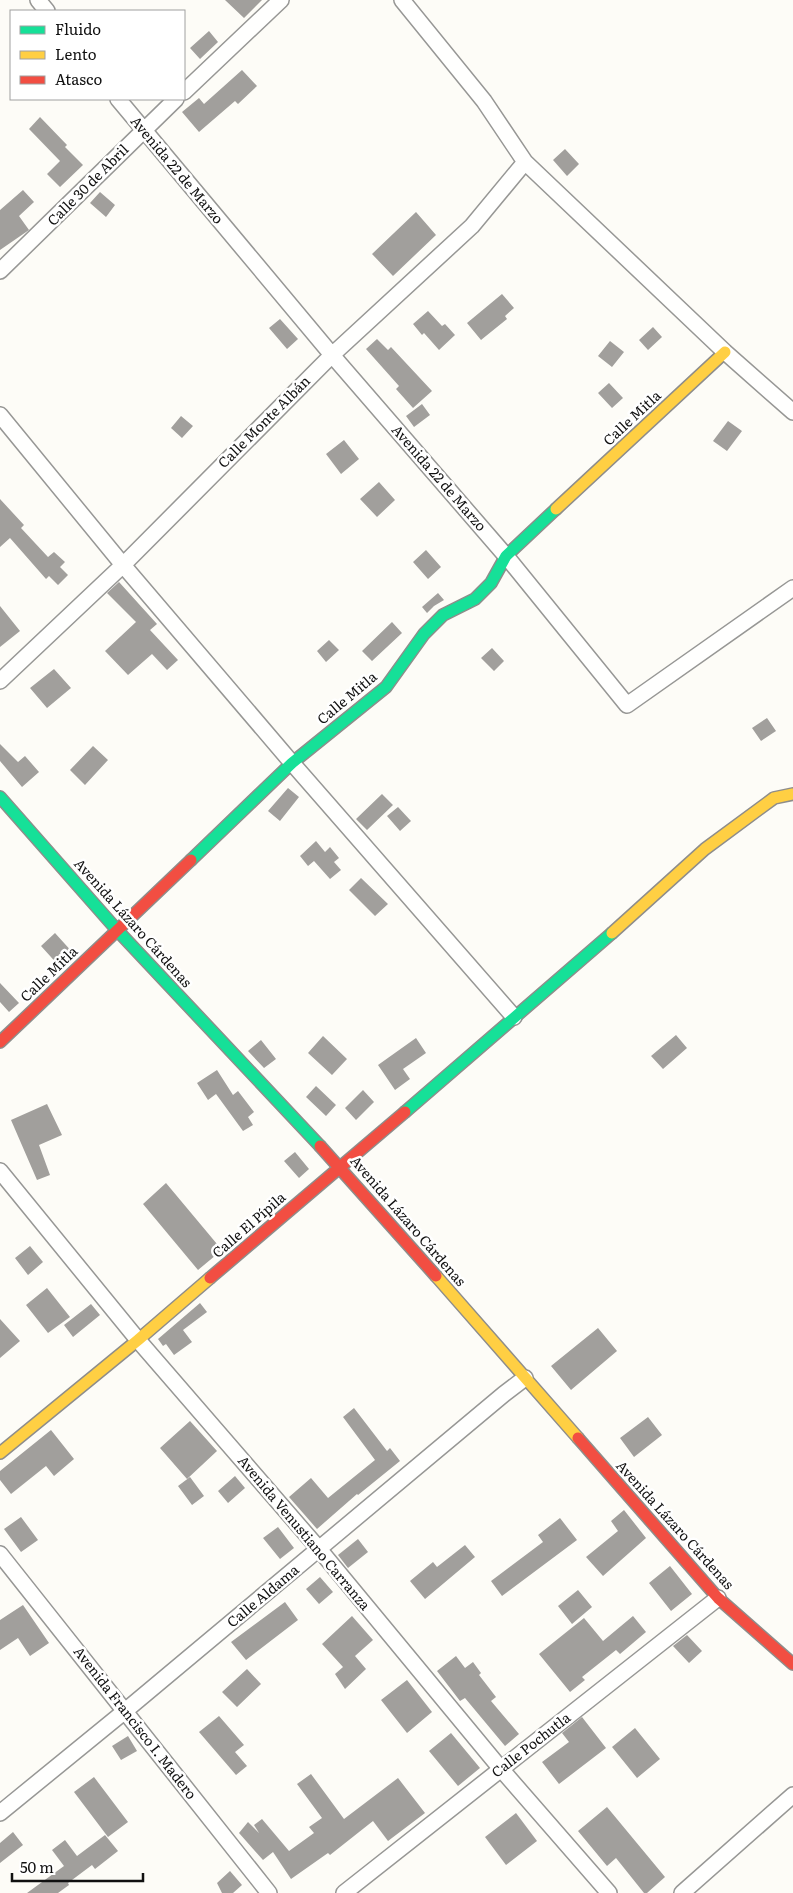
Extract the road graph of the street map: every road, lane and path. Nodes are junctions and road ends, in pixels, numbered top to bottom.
1 (38, 0) edge
2 (281, 0) edge
3 (402, 0) edge
4 (46, 10) edge
5 (185, 91) edge
6 (119, 100) edge
7 (175, 100) edge
8 (144, 130) junction
9 (526, 162) junction
10 (0, 272) edge
11 (725, 352) junction
12 (332, 355) junction
13 (793, 412) edge
14 (0, 415) edge
15 (506, 556) junction
16 (122, 565) junction
17 (793, 588) edge
18 (0, 681) edge
19 (292, 763) junction
20 (793, 794) edge
21 (0, 797) edge
22 (117, 930) junction
23 (514, 1017) junction
24 (0, 1042) edge
25 (340, 1167) junction
26 (0, 1171) edge
27 (138, 1340) junction
28 (526, 1378) junction
29 (0, 1453) edge
30 (320, 1550) junction
31 (0, 1554) edge
32 (718, 1598) junction
33 (793, 1664) edge
34 (126, 1711) junction
35 (501, 1769) junction
36 (793, 1795) edge
37 (0, 1813) edge
38 (269, 1893) edge
39 (344, 1893) edge
40 (609, 1893) edge
41 (682, 1893) edge

1 - 4 street
2 - 5 street
3 - 9 street
6 - 8 street, Avenida 22 de Marzo
7 - 8 street, Calle 30 de Abril
8 - 10 street, Calle 30 de Abril
8 - 12 street, Avenida 22 de Marzo
9 - 11 street
9 - 12 street, Calle Monte Albán
11 - 13 street
11 - 15 street, Calle Mitla
12 - 15 street, Avenida 22 de Marzo
12 - 16 street, Calle Monte Albán
14 - 16 street
15 - 17 street, Avenida 22 de Marzo
15 - 19 street, Calle Mitla
16 - 18 street, Calle Monte Albán
16 - 19 street
19 - 22 street, Calle Mitla
19 - 23 street
20 - 23 street, Calle El Pípila
21 - 22 street, Avenida Lázaro Cárdenas
22 - 24 street, Calle Mitla
22 - 25 street, Avenida Lázaro Cárdenas
23 - 25 street, Calle El Pípila
25 - 27 street, Calle El Pípila
25 - 28 street, Avenida Lázaro Cárdenas
26 - 27 street, Avenida Venustiano Carranza
27 - 29 street, Calle El Pípila
27 - 30 street, Avenida Venustiano Carranza
28 - 30 street, Calle Aldama
28 - 32 street, Avenida Lázaro Cárdenas
30 - 34 street, Calle Aldama
30 - 35 street, Avenida Venustiano Carranza
31 - 34 street, Avenida Francisco I. Madero
32 - 33 street, Avenida Lázaro Cárdenas
32 - 35 street, Calle Pochutla
34 - 37 street, Calle Aldama
34 - 38 street, Avenida Francisco I. Madero
35 - 39 street, Calle Pochutla
35 - 40 street, Avenida Venustiano Carranza
36 - 41 street

